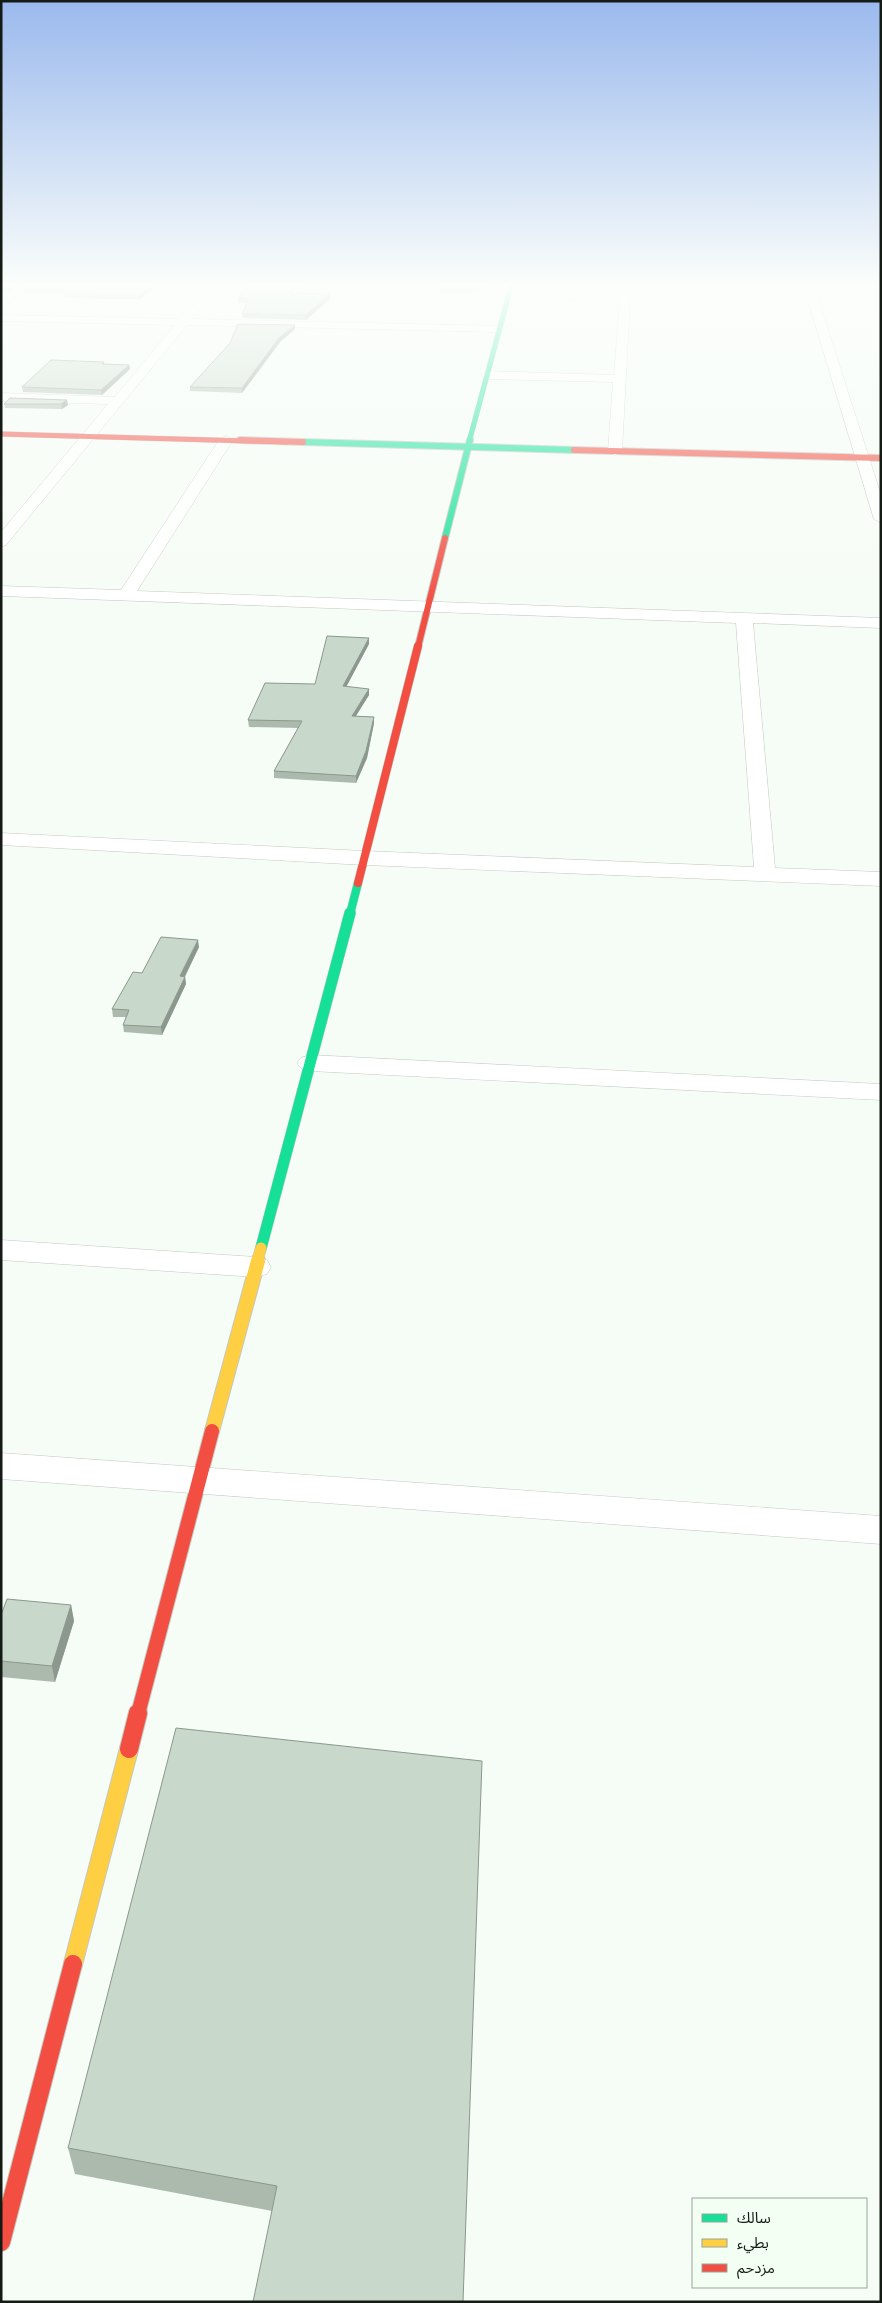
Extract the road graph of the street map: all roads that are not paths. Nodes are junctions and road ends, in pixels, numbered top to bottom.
1 (127, 390) edge
2 (483, 390) edge
3 (619, 390) edge
4 (842, 390) edge
5 (1, 397) edge
6 (119, 400) junction
7 (1, 434) edge
8 (89, 436) junction
9 (226, 440) junction
10 (470, 447) junction
11 (614, 451) junction
12 (863, 458) junction
13 (881, 458) edge
14 (881, 519) edge
15 (1, 542) edge
16 (1, 591) edge
17 (126, 596) junction
18 (427, 606) junction
19 (744, 618) junction
20 (881, 622) edge
21 (1, 839) edge
22 (365, 858) junction
23 (765, 874) junction
24 (881, 879) edge
25 (310, 1063) junction
26 (881, 1092) edge
27 (1, 1250) edge
28 (256, 1266) junction
29 (1, 1466) edge
30 (199, 1480) junction
31 (881, 1530) edge
32 (1, 2242) edge

1 - 6 street
2 - 10 street
3 - 11 street
4 - 12 street
5 - 6 street
6 - 8 street
7 - 8 street
8 - 9 street
8 - 15 street
9 - 10 street
9 - 17 street
10 - 11 street
10 - 18 street
11 - 12 street
12 - 13 street
12 - 14 street
16 - 17 street
17 - 18 street
18 - 19 street
18 - 22 street
19 - 20 street
19 - 23 street
21 - 22 street
22 - 23 street
22 - 25 street
23 - 24 street
25 - 26 street
25 - 28 street
27 - 28 street
28 - 30 street
29 - 30 street
30 - 31 street
30 - 32 street

